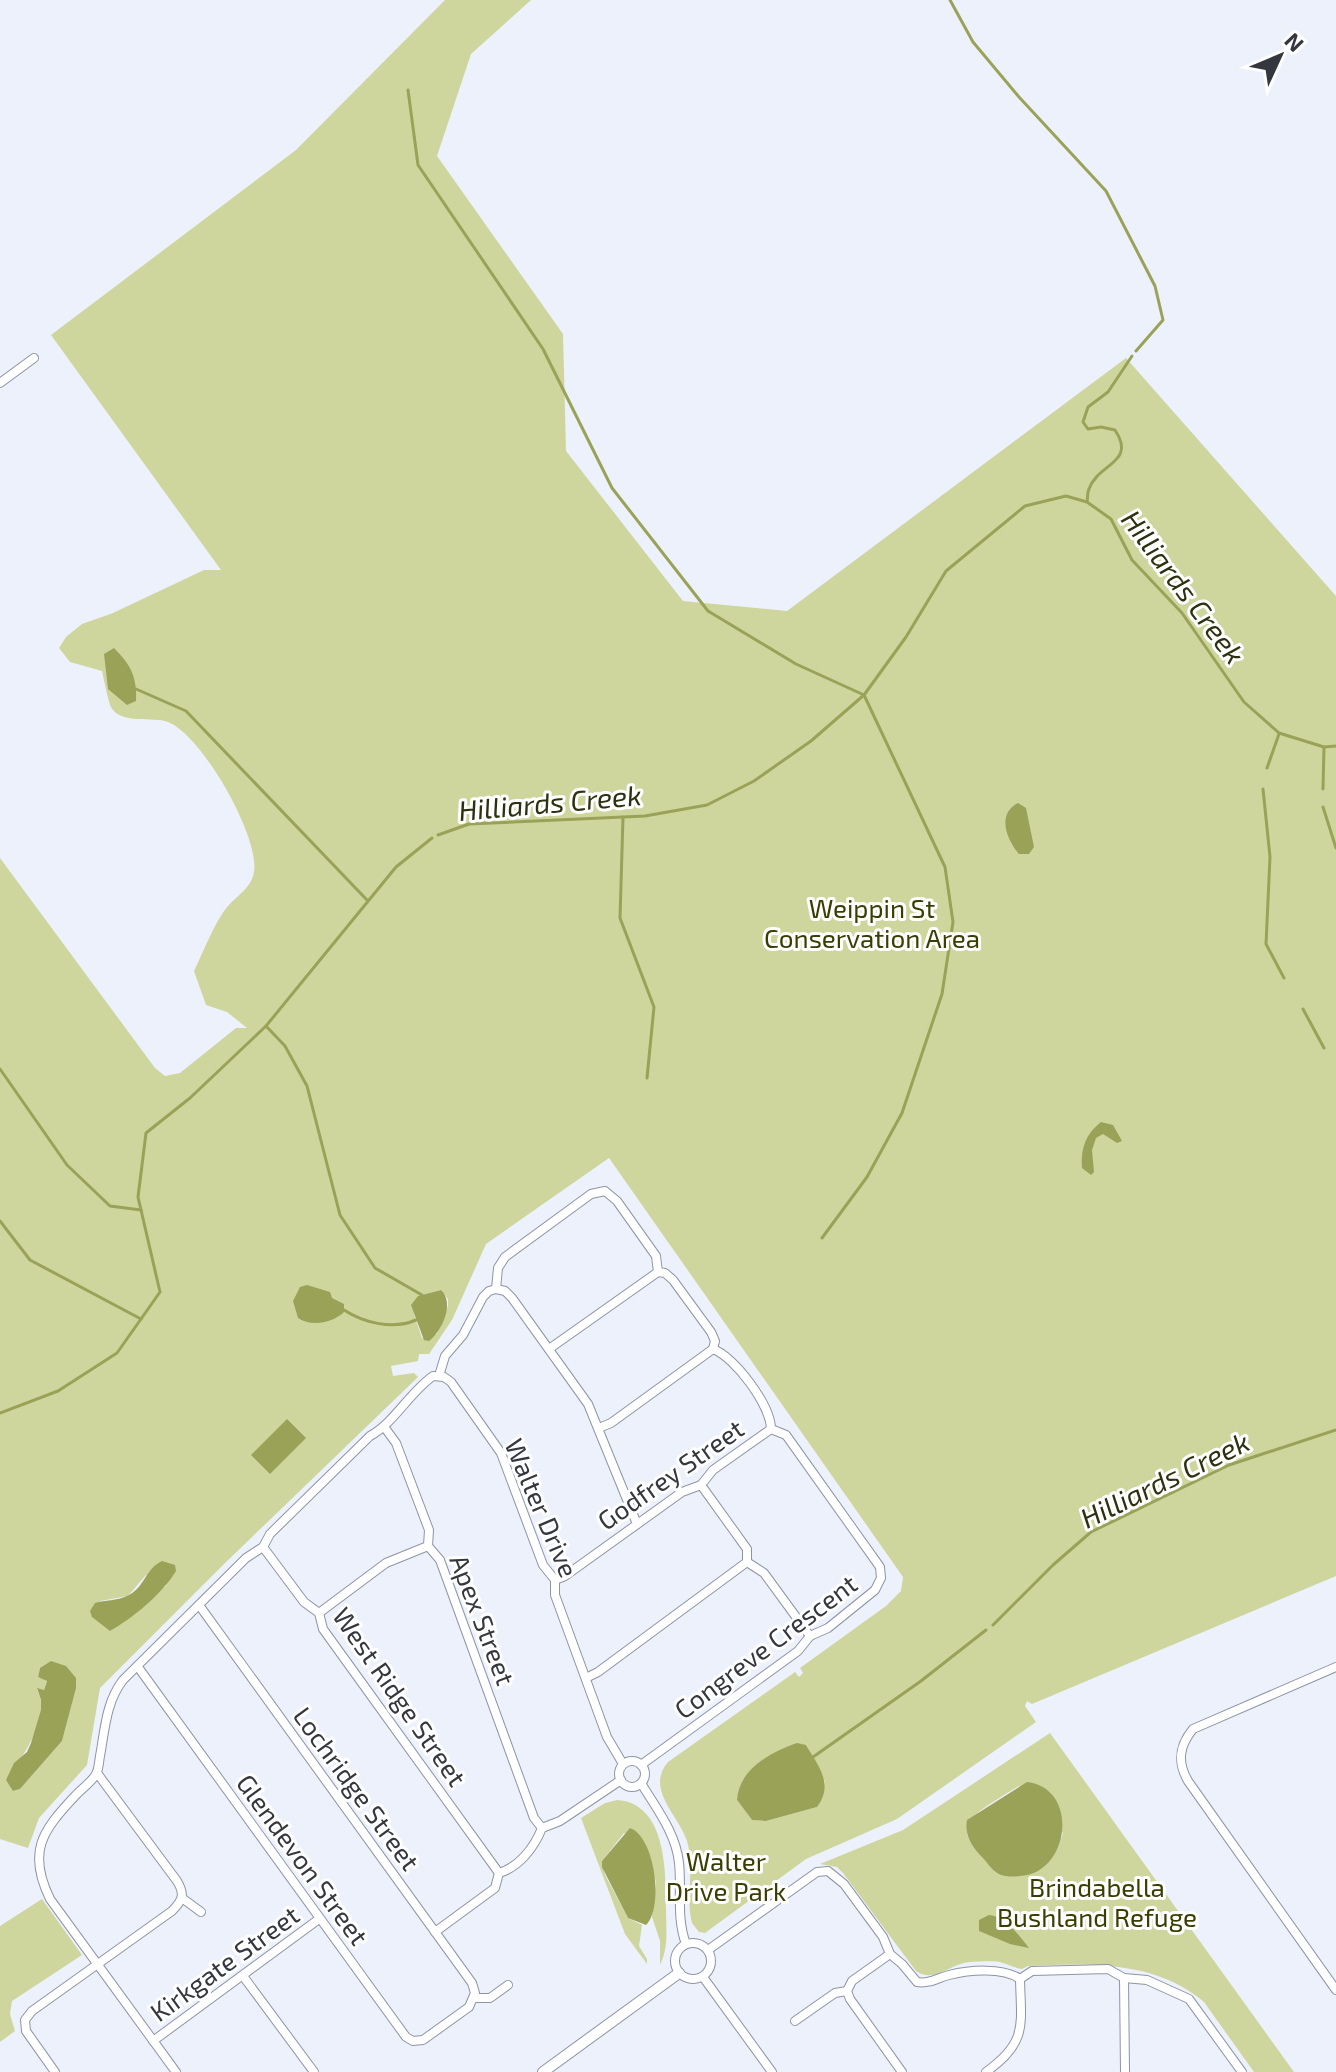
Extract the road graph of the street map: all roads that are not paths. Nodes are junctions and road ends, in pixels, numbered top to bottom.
1 (34, 358) dead end
2 (0, 383) edge
3 (658, 1272) junction
4 (496, 1289) junction
5 (549, 1349) junction
6 (713, 1349) junction
7 (439, 1376) junction
8 (385, 1428) junction
9 (599, 1428) junction
10 (771, 1429) junction
11 (701, 1485) junction
12 (637, 1524) junction
13 (428, 1546) junction
14 (263, 1547) junction
15 (747, 1562) junction
16 (555, 1580) junction
17 (199, 1605) junction
18 (319, 1613) junction
19 (810, 1636) junction
20 (138, 1667) junction
21 (1336, 1667) edge
22 (586, 1678) junction
23 (623, 1764) junction
24 (641, 1765) junction
25 (97, 1773) junction
26 (621, 1780) junction
27 (641, 1783) junction
28 (542, 1828) junction
29 (499, 1873) junction
30 (182, 1898) junction
31 (201, 1912) dead end
32 (319, 1919) junction
33 (435, 1932) junction
34 (686, 1944) junction
35 (708, 1950) junction
36 (890, 1954) junction
37 (97, 1964) junction
38 (679, 1973) junction
39 (243, 1976) junction
40 (703, 1977) junction
41 (1124, 1978) junction
42 (1020, 1979) junction
43 (508, 1985) dead end
44 (1336, 1990) edge
45 (847, 1991) junction
46 (475, 1998) junction
47 (795, 2021) dead end
48 (153, 2041) junction
49 (55, 2072) edge
50 (176, 2072) edge
51 (314, 2072) edge
52 (543, 2072) edge
53 (772, 2072) edge
54 (902, 2072) edge
55 (986, 2072) edge
56 (1125, 2072) edge
57 (1242, 2072) edge

1 - 2 street
3 - 4 street, Congreve Crescent
3 - 5 street
3 - 6 street, Congreve Crescent
4 - 5 street
4 - 7 street, Congreve Crescent
5 - 9 street
6 - 9 street
6 - 10 street, Congreve Crescent
7 - 8 street
7 - 16 street, Walter Drive
8 - 13 street, Apex Street
8 - 14 street
9 - 12 street
10 - 11 street, Godfrey Street
10 - 19 street, Congreve Crescent
11 - 12 street, Godfrey Street
11 - 15 street
12 - 16 street, Godfrey Street
13 - 18 street
13 - 28 street, Apex Street
14 - 17 street
14 - 18 street, West Ridge Street
15 - 19 street
15 - 22 street
16 - 22 street, Walter Drive
17 - 20 street
17 - 33 street, Lochridge Street
18 - 29 street, West Ridge Street
19 - 24 street, Congreve Crescent
20 - 25 street
20 - 32 street, Glendevon Street
21 - 44 street
22 - 23 street, Walter Drive
23 - 24 street
23 - 26 street
24 - 27 street
25 - 30 street
25 - 37 street
26 - 27 street
26 - 28 street
27 - 34 street
28 - 29 street
29 - 33 street
30 - 31 street
30 - 37 street
32 - 39 street, Kirkgate Street
32 - 46 street, Glendevon Street
33 - 46 street, Lochridge Street
34 - 35 street
34 - 38 street
35 - 36 street
35 - 40 street
36 - 42 street
36 - 45 street
37 - 48 street
37 - 49 street
38 - 40 street
38 - 52 street
39 - 48 street, Kirkgate Street
39 - 51 street
40 - 53 street
41 - 42 street
41 - 56 street
41 - 57 street
42 - 55 street
43 - 46 street
45 - 47 street
45 - 54 street
48 - 50 street

